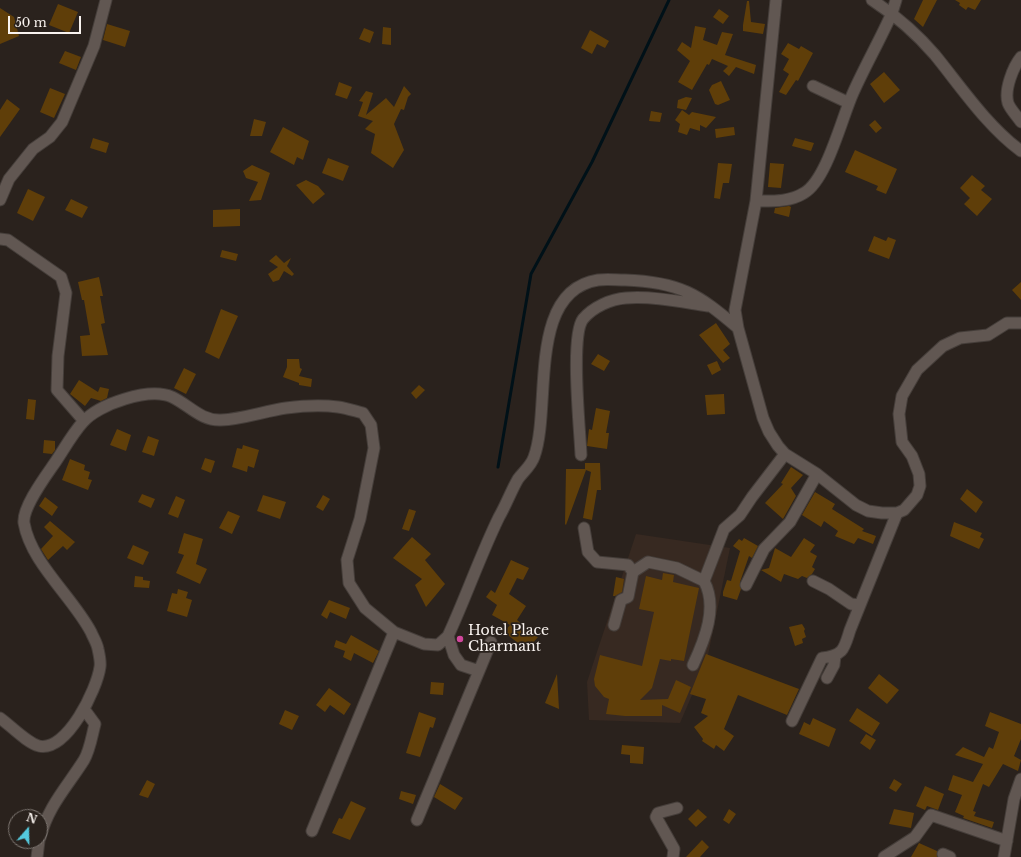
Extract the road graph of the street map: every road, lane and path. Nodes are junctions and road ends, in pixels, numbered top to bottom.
1 (106, 0) edge
2 (776, 0) edge
3 (872, 0) edge
4 (896, 0) edge
5 (892, 13) junction
6 (1021, 57) edge
7 (813, 86) dead end
8 (849, 103) junction
9 (1021, 122) edge
10 (1021, 151) edge
11 (0, 200) edge
12 (756, 201) junction
13 (0, 239) edge
14 (712, 306) junction
15 (1021, 323) edge
16 (738, 328) junction
17 (84, 421) junction
18 (785, 454) junction
19 (581, 455) dead end
20 (817, 474) junction
21 (897, 513) junction
22 (584, 528) dead end
23 (633, 572) junction
24 (704, 581) junction
25 (813, 581) dead end
26 (746, 585) dead end
27 (859, 605) junction
28 (614, 625) dead end
29 (394, 632) junction
30 (448, 636) junction
31 (491, 642) dead end
32 (836, 656) junction
33 (693, 665) dead end
34 (479, 671) junction
35 (828, 678) dead end
36 (84, 709) junction
37 (0, 718) edge
38 (792, 721) dead end
39 (1021, 779) edge
40 (677, 808) dead end
41 (48, 816) edge
42 (417, 820) dead end
43 (312, 831) dead end
44 (1007, 841) junction
45 (673, 857) edge
46 (884, 857) edge
47 (1004, 857) edge

1 - 11 street
2 - 12 street
3 - 5 street
4 - 5 street
5 - 8 street
5 - 10 street
6 - 9 street
7 - 8 street
8 - 12 street
12 - 16 street
13 - 17 street
14 - 16 street
14 - 19 street
14 - 30 street
15 - 21 street
16 - 18 street
17 - 29 street
17 - 36 street
18 - 20 street
18 - 24 street
20 - 21 street
20 - 26 street
21 - 27 street
22 - 23 street
23 - 24 street
23 - 28 street
24 - 33 street
25 - 27 street
27 - 32 street
29 - 30 street
29 - 43 street
30 - 34 street
31 - 34 street
32 - 35 street
32 - 38 street
34 - 42 street
36 - 37 street
36 - 41 street
39 - 44 street
40 - 45 street
44 - 46 street
44 - 47 street

